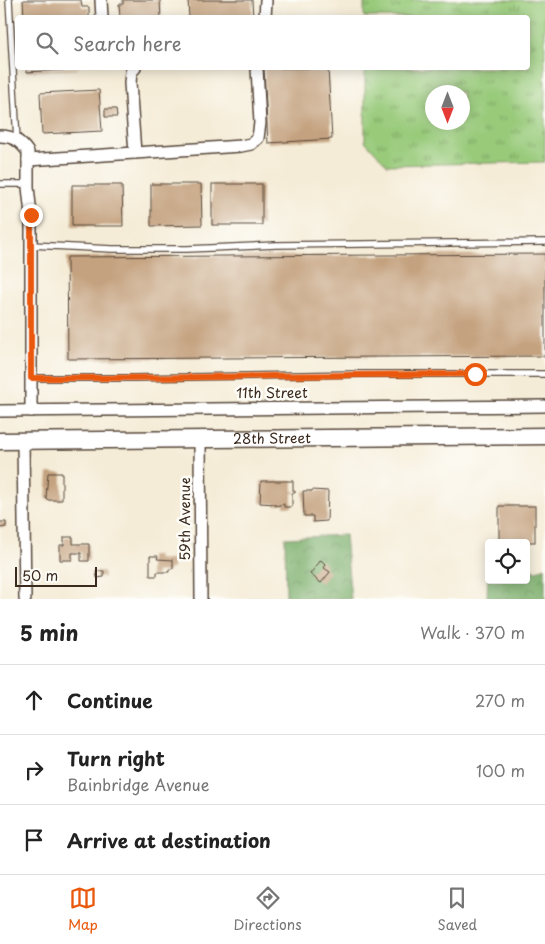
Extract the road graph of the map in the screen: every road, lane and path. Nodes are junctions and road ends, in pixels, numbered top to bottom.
1 (9, 0) edge
2 (101, 0) edge
3 (266, 0) edge
4 (102, 15) edge
5 (266, 15) edge
6 (132, 70) edge
7 (257, 70) edge
8 (0, 136) edge
9 (16, 140) junction
10 (135, 153) junction
11 (28, 160) junction
12 (0, 184) edge
13 (28, 184) junction
14 (545, 242) edge
15 (31, 245) junction
16 (545, 374) edge
17 (31, 378) junction
18 (545, 406) edge
19 (0, 411) edge
20 (31, 411) junction
21 (545, 436) edge
22 (200, 439) junction
23 (0, 441) edge
24 (23, 441) junction
25 (25, 599) edge
26 (201, 599) edge

1 - 9 lane
2 - 4 street
3 - 5 street
6 - 10 street
7 - 10 street
8 - 9 street
9 - 11 street
10 - 11 street
11 - 13 street
12 - 13 lane
13 - 15 street
14 - 15 lane
15 - 17 street
16 - 17 lane
17 - 20 street
18 - 20 street, 11th Street
19 - 20 street, 11th Street
21 - 22 main road, 28th Street
22 - 24 main road, 28th Street
22 - 26 street, 59th Avenue
23 - 24 main road, 28th Street
24 - 25 street

